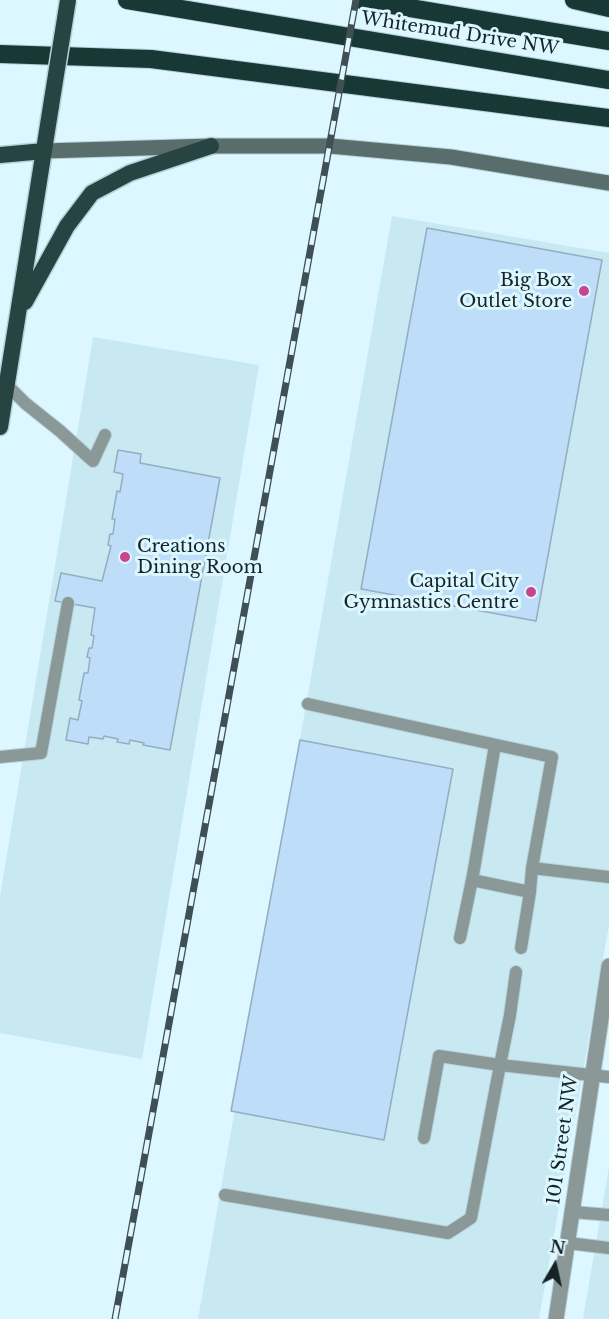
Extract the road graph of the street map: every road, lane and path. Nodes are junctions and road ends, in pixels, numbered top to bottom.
1 (68, 0) edge
2 (127, 0) edge
3 (362, 0) edge
4 (574, 0) edge
5 (609, 8) edge
6 (609, 41) edge
7 (0, 54) edge
8 (609, 80) edge
9 (609, 118) edge
10 (210, 146) junction
11 (44, 151) junction
12 (0, 154) edge
13 (609, 183) edge
14 (18, 314) junction
15 (7, 385) junction
16 (0, 428) edge
17 (105, 435) dead end
18 (68, 603) dead end
19 (308, 704) dead end
20 (495, 745) junction
21 (0, 757) edge
22 (532, 868) junction
23 (609, 877) edge
24 (472, 880) junction
25 (530, 892) junction
26 (460, 938) dead end
27 (521, 948) dead end
28 (609, 969) edge
29 (516, 972) dead end
30 (500, 1065) junction
31 (591, 1074) junction
32 (609, 1077) edge
33 (424, 1138) dead end
34 (225, 1195) dead end
35 (573, 1212) junction
36 (609, 1215) edge
37 (568, 1243) junction
38 (609, 1248) edge
39 (556, 1319) edge

1 - 11 highway, bridge
2 - 8 highway, Whitemud Drive NW
3 - 6 highway, Whitemud Drive NW
4 - 5 highway
7 - 9 highway
10 - 11 main road
10 - 13 main road
10 - 14 highway
11 - 12 highway
11 - 14 highway
14 - 15 highway
15 - 16 highway
15 - 17 lane
18 - 21 lane
19 - 20 lane
20 - 22 lane
20 - 24 lane
22 - 23 lane
22 - 25 lane
24 - 25 lane
24 - 26 lane
25 - 27 lane
28 - 31 street, 101 Street NW
29 - 30 lane
30 - 31 lane
30 - 33 lane
30 - 34 lane
31 - 32 lane
31 - 35 street, 101 Street NW
35 - 36 lane
35 - 37 street, 101 Street NW
37 - 38 lane
37 - 39 street, 101 Street NW

